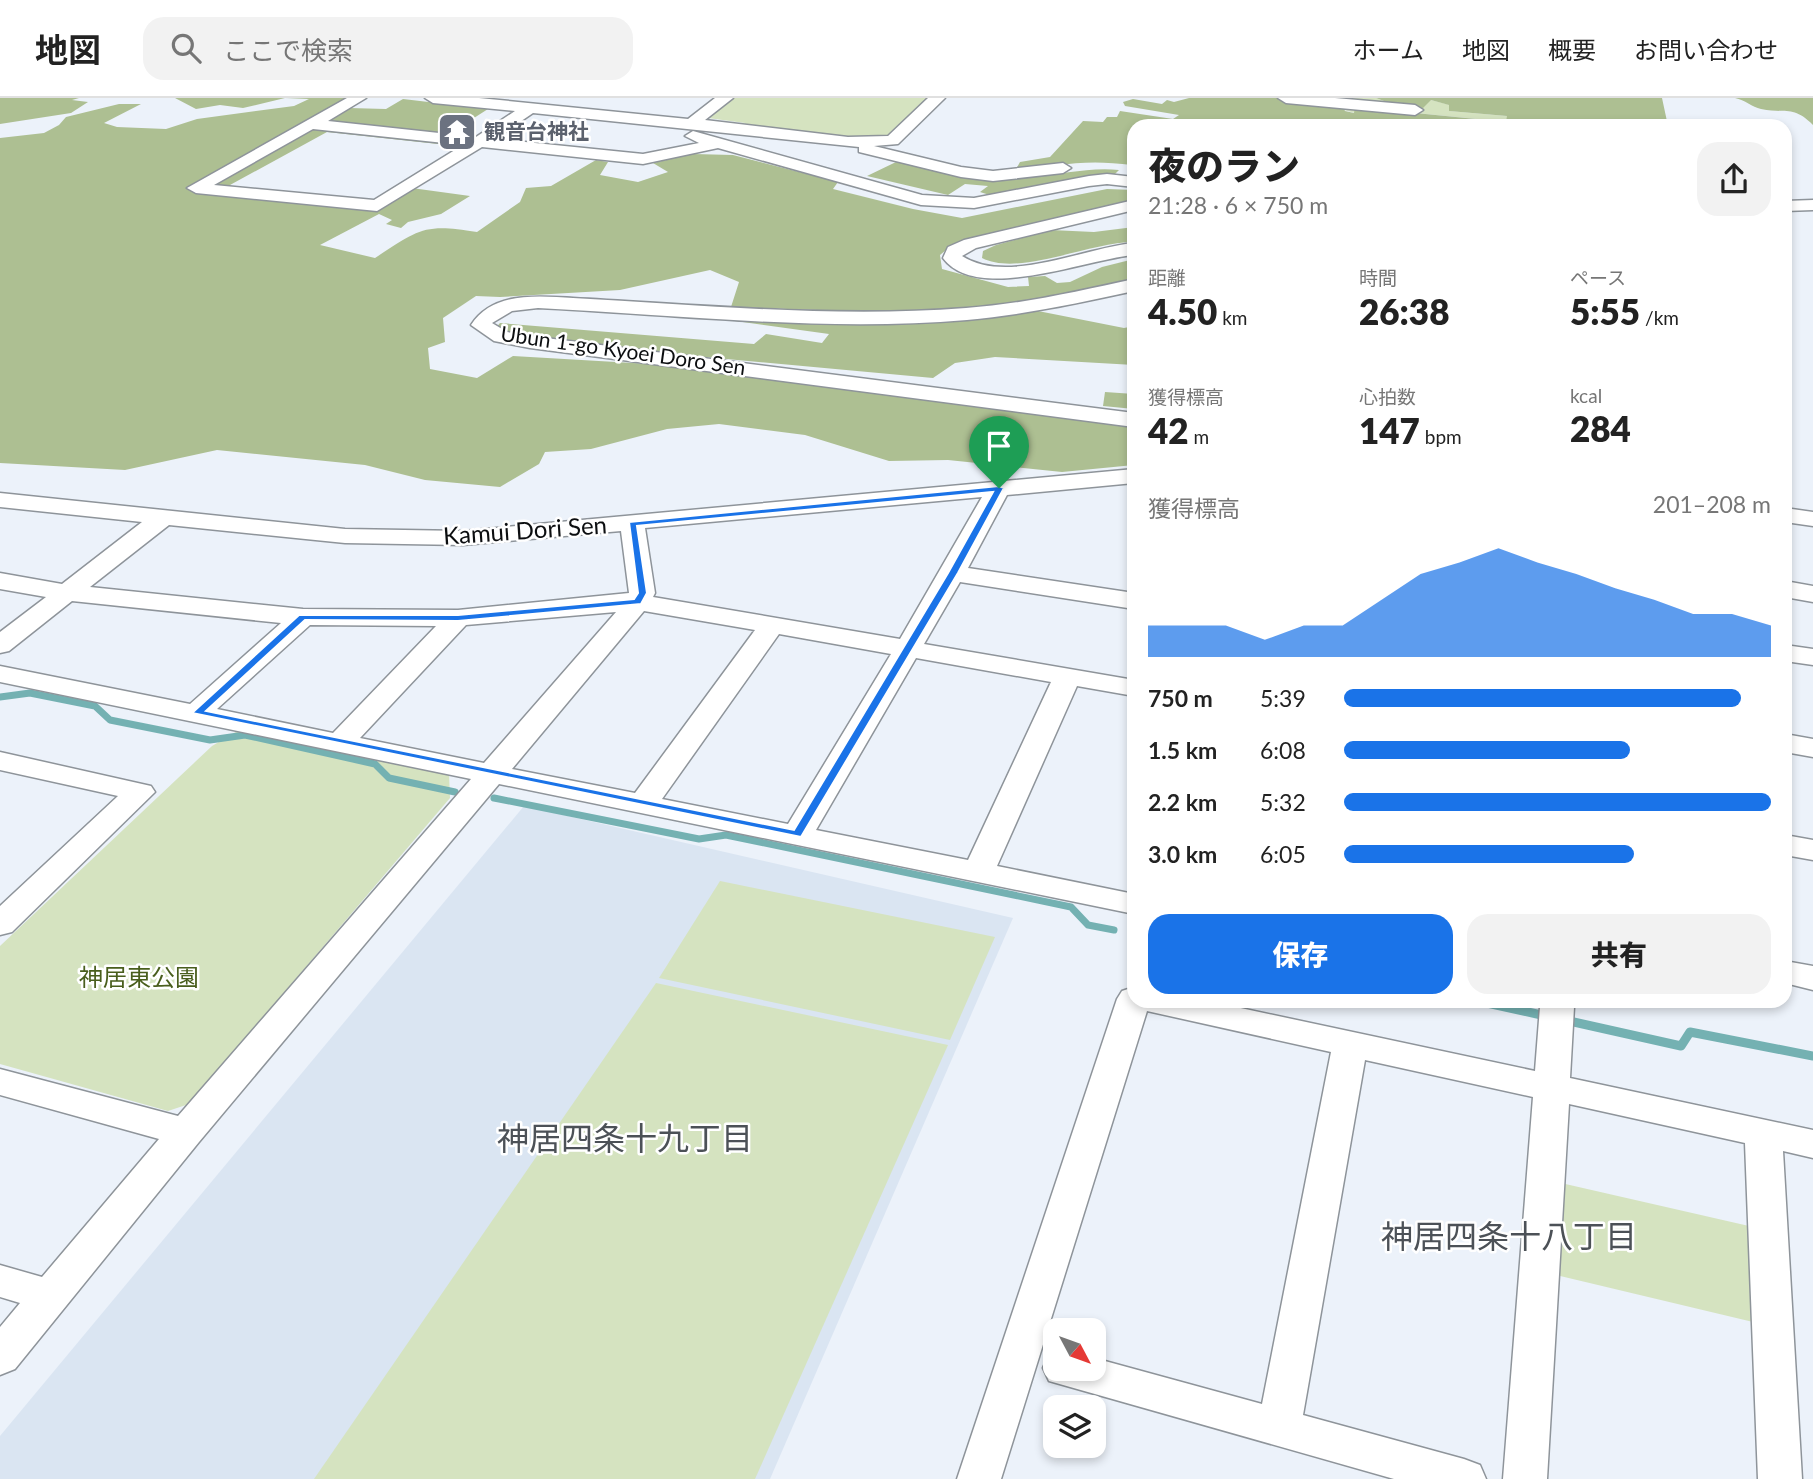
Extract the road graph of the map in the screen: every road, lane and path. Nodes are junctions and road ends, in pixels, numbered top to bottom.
1 (358, 98) edge
2 (433, 98) edge
3 (726, 98) edge
4 (937, 98) edge
5 (1286, 98) edge
6 (530, 108) junction
7 (1415, 110) dead end
8 (309, 124) junction
9 (691, 124) junction
10 (479, 142) junction
11 (848, 142) junction
12 (715, 144) junction
13 (1127, 169) edge
14 (1127, 181) edge
15 (1813, 205) edge
16 (1792, 206) edge
17 (1127, 207) edge
18 (1127, 249) edge
19 (1127, 286) edge
20 (1127, 419) edge
21 (1127, 477) edge
22 (999, 488) junction
23 (0, 500) edge
24 (165, 516) junction
25 (1792, 516) edge
26 (1813, 519) edge
27 (632, 524) junction
28 (953, 573) junction
29 (0, 581) edge
30 (1792, 590) edge
31 (69, 593) junction
32 (1813, 594) edge
33 (1127, 600) edge
34 (638, 602) junction
35 (303, 617) junction
36 (458, 618) junction
37 (772, 625) junction
38 (0, 645) edge
39 (908, 649) junction
40 (1792, 654) edge
41 (1813, 657) edge
42 (0, 674) edge
43 (1067, 677) junction
44 (1127, 687) edge
45 (198, 713) junction
46 (340, 742) junction
47 (1792, 744) edge
48 (1813, 748) edge
49 (2, 764) edge
50 (491, 774) junction
51 (643, 804) junction
52 (797, 835) junction
53 (1792, 846) edge
54 (1813, 850) edge
55 (978, 873) junction
56 (1127, 903) edge
57 (0, 924) edge
58 (1792, 974) edge
59 (1813, 978) edge
60 (1132, 1008) edge
61 (1184, 1008) edge
62 (1557, 1008) edge
63 (1350, 1045) junction
64 (0, 1082) edge
65 (1551, 1087) junction
66 (186, 1132) junction
67 (1763, 1133) junction
68 (1813, 1144) edge
69 (0, 1281) edge
70 (52, 1296) junction
71 (0, 1357) edge
72 (1037, 1361) edge
73 (1106, 1379) edge
74 (1279, 1426) junction
75 (1365, 1465) edge
76 (979, 1479) edge
77 (1464, 1479) edge
78 (1525, 1479) edge
79 (1780, 1479) edge

1 - 8 street
2 - 6 street
3 - 9 street
4 - 11 street
5 - 7 street
6 - 9 street
6 - 10 street
8 - 10 street
8 - 10 street
9 - 11 street
9 - 12 street
10 - 12 street
11 - 13 street
12 - 14 street
15 - 16 street
17 - 18 street
19 - 20 street, Ubun 1-go Kyoei Doro Sen
21 - 22 street, Kamui Dori Sen
22 - 27 street, Kamui Dori Sen
22 - 28 street
23 - 24 street, Kamui Dori Sen
24 - 27 street, Kamui Dori Sen
24 - 31 street
25 - 26 street
27 - 34 street
28 - 33 street
28 - 39 street
29 - 31 street
30 - 32 street
31 - 35 street
31 - 38 street
34 - 36 street
34 - 37 street
34 - 50 street
35 - 36 street
35 - 45 street
36 - 46 street
37 - 39 street
37 - 51 street
39 - 43 street
39 - 52 street
40 - 41 street
42 - 45 street
43 - 44 street
43 - 55 street
45 - 46 street
46 - 50 street
47 - 48 street
49 - 57 street
50 - 51 street
50 - 66 street
51 - 52 street
52 - 55 street
53 - 54 street
55 - 56 street
58 - 59 street
60 - 72 street
61 - 63 street
62 - 65 street
63 - 65 street
63 - 74 street
64 - 66 street
65 - 67 street
65 - 78 street
66 - 70 street
67 - 68 street
67 - 79 street
69 - 70 street
70 - 71 street
72 - 76 street
73 - 74 street
74 - 75 street
75 - 77 street

